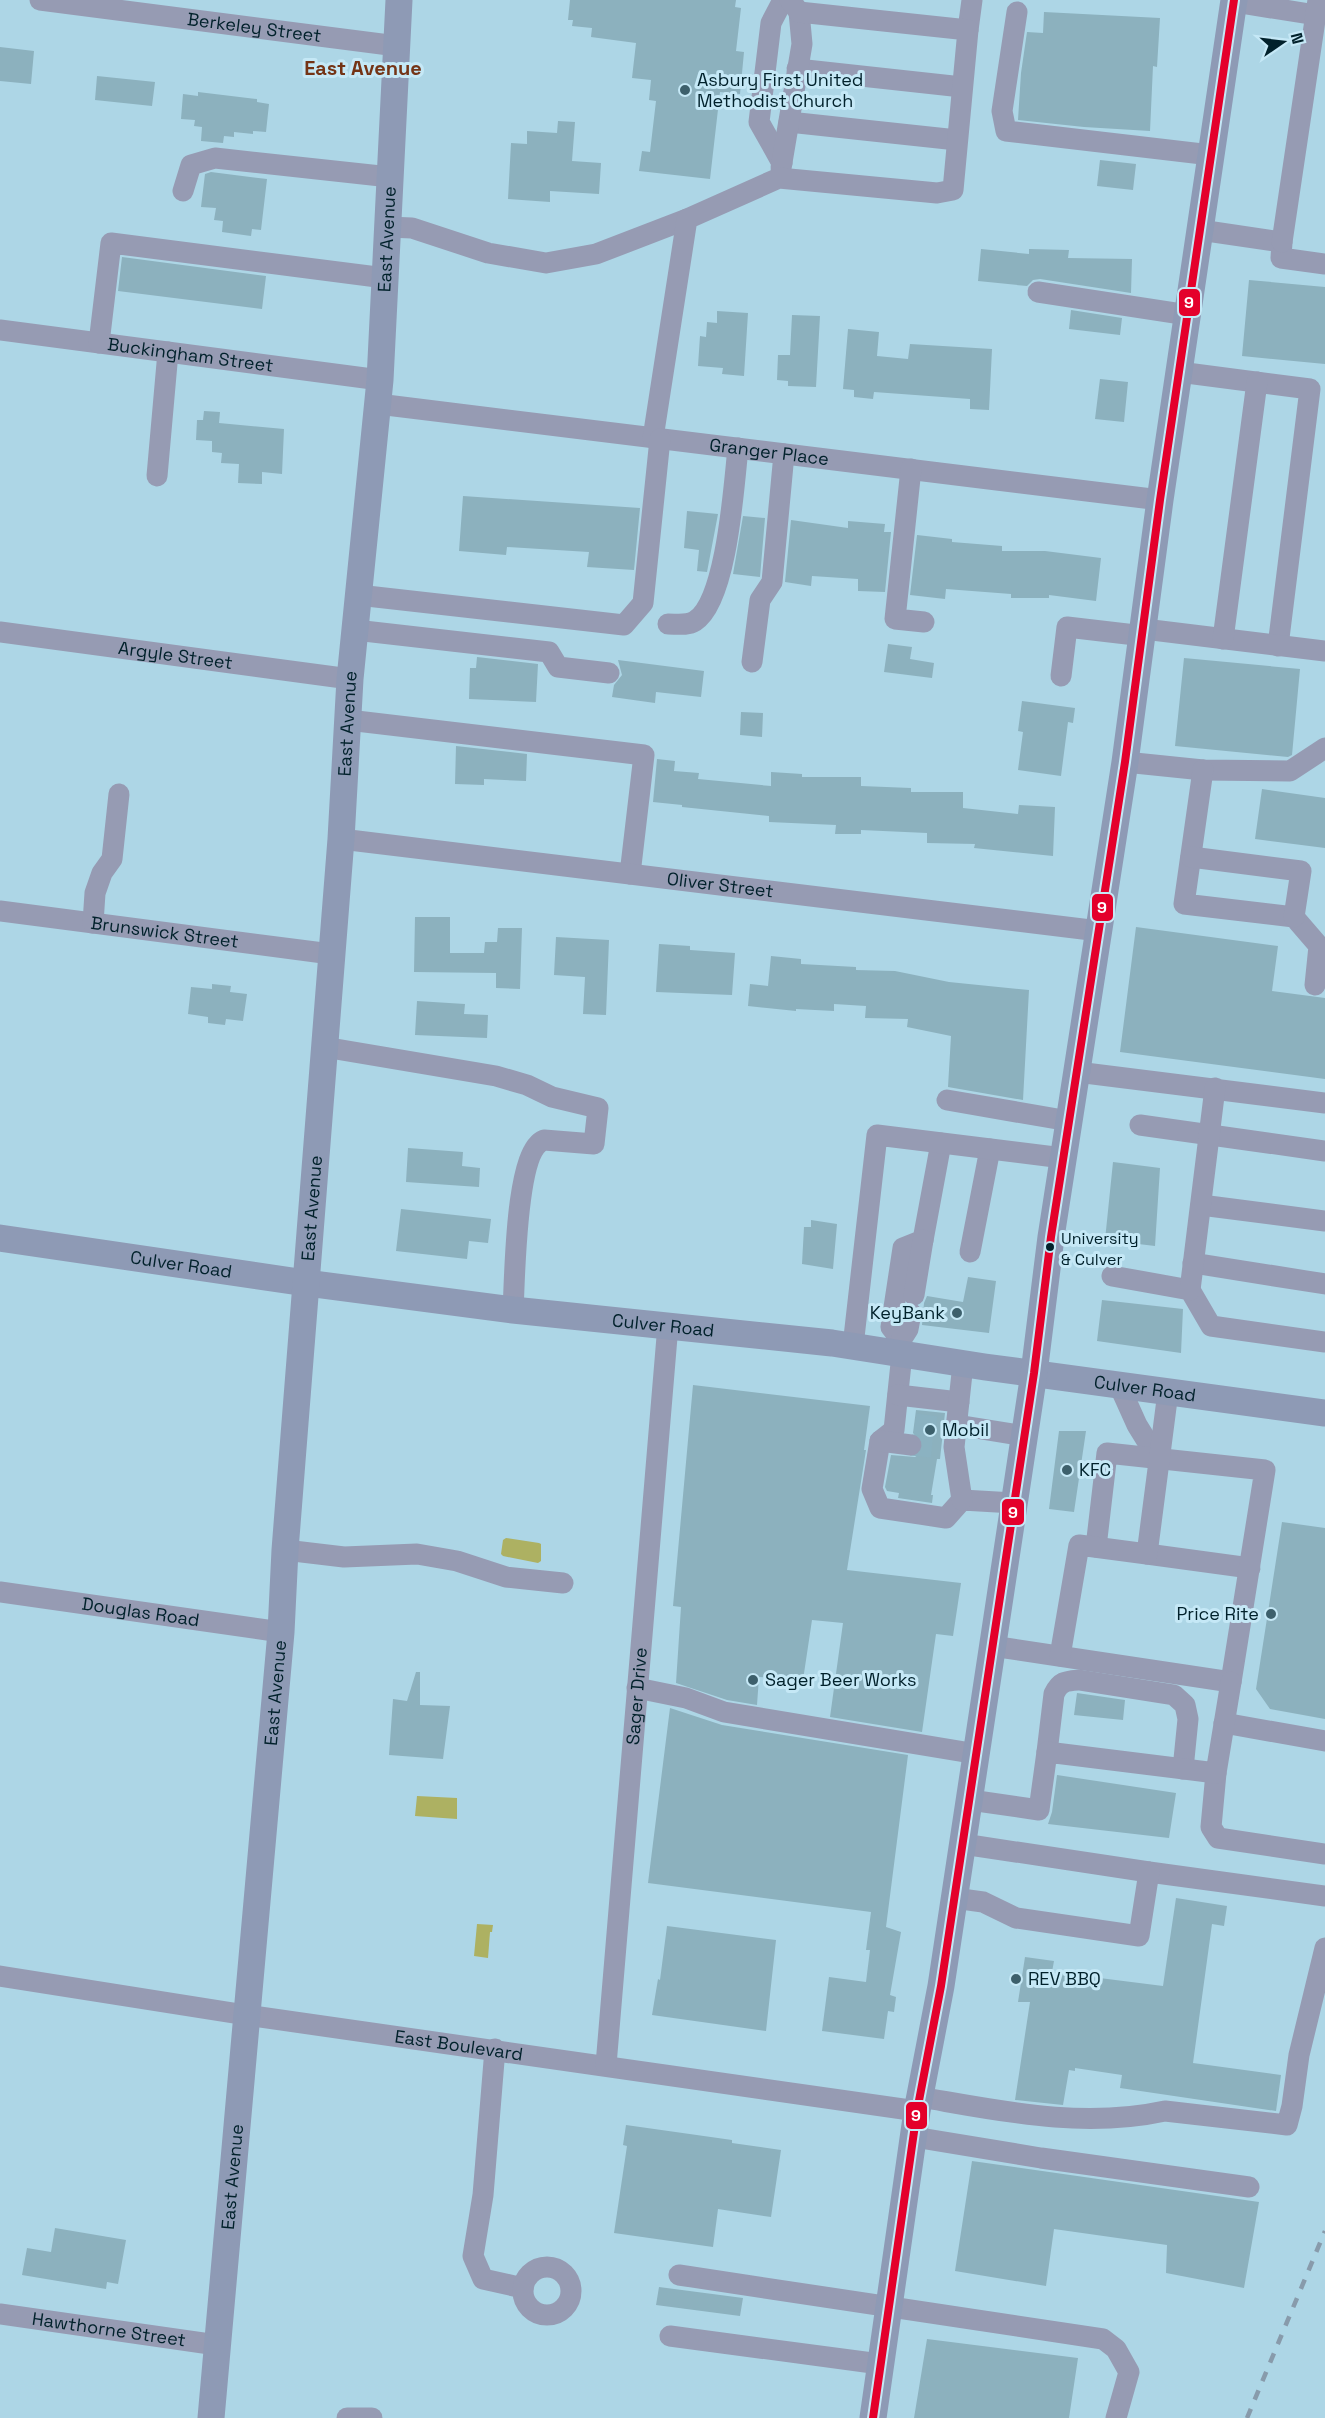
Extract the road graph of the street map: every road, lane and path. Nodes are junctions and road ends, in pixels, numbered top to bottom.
1 (40, 0) edge
2 (399, 0) edge
3 (972, 0) edge
4 (1234, 1) edge
5 (791, 4) edge
6 (1317, 7) edge
7 (1017, 12) dead end
8 (968, 30) junction
9 (397, 46) junction
10 (798, 69) junction
11 (962, 87) junction
12 (789, 122) junction
13 (957, 140) junction
14 (1212, 156) junction
15 (781, 170) junction
16 (390, 177) junction
17 (183, 191) dead end
18 (687, 219) junction
19 (388, 227) junction
20 (1200, 230) junction
21 (1282, 242) junction
22 (1325, 264) edge
23 (385, 278) junction
24 (1038, 292) dead end
25 (1188, 315) junction
26 (0, 330) edge
27 (99, 343) junction
28 (168, 352) junction
29 (1179, 372) junction
30 (1257, 382) junction
31 (1318, 390) edge
32 (379, 392) junction
33 (656, 438) junction
34 (738, 448) junction
35 (784, 454) junction
36 (910, 469) junction
37 (157, 476) dead end
38 (1160, 500) junction
39 (358, 595) junction
40 (924, 622) dead end
41 (668, 624) dead end
42 (355, 630) junction
43 (0, 632) edge
44 (1144, 632) junction
45 (1223, 639) junction
46 (1278, 646) junction
47 (1325, 651) edge
48 (752, 662) dead end
49 (609, 673) dead end
50 (1061, 676) dead end
51 (350, 679) junction
52 (348, 720) junction
53 (1325, 748) edge
54 (1125, 762) junction
55 (1203, 770) junction
56 (119, 794) dead end
57 (341, 839) junction
58 (1191, 856) junction
59 (630, 874) junction
60 (0, 911) edge
61 (1294, 918) junction
62 (93, 923) junction
63 (1099, 931) junction
64 (331, 954) junction
65 (1315, 985) dead end
66 (324, 1047) junction
67 (1077, 1072) junction
68 (1215, 1088) junction
69 (947, 1100) dead end
70 (1325, 1103) edge
71 (1069, 1121) junction
72 (1140, 1125) dead end
73 (1209, 1134) junction
74 (942, 1143) junction
75 (990, 1149) junction
76 (1325, 1151) edge
77 (1063, 1158) junction
78 (1201, 1205) junction
79 (1325, 1221) edge
80 (0, 1238) edge
81 (923, 1240) junction
82 (970, 1252) dead end
83 (1193, 1263) junction
84 (1112, 1276) dead end
85 (306, 1283) junction
86 (1325, 1284) edge
87 (1190, 1290) junction
88 (513, 1310) junction
89 (668, 1325) junction
90 (1325, 1342) edge
91 (853, 1346) junction
92 (902, 1347) junction
93 (963, 1364) junction
94 (1034, 1374) junction
95 (1119, 1385) junction
96 (1168, 1392) junction
97 (898, 1395) junction
98 (960, 1402) junction
99 (1325, 1413) edge
100 (950, 1436) junction
101 (1025, 1436) junction
102 (880, 1441) junction
103 (911, 1445) tunnel mouth
104 (1158, 1460) junction
105 (962, 1500) junction
106 (1014, 1503) junction
107 (1096, 1547) junction
108 (285, 1550) junction
109 (1147, 1554) junction
110 (1250, 1568) junction
111 (563, 1583) dead end
112 (0, 1592) edge
113 (281, 1632) junction
114 (992, 1646) junction
115 (1060, 1656) junction
116 (1231, 1682) junction
117 (637, 1688) junction
118 (1224, 1722) junction
119 (1325, 1741) edge
120 (1047, 1752) junction
121 (977, 1754) junction
122 (1183, 1769) junction
123 (1216, 1773) junction
124 (970, 1800) junction
125 (963, 1844) junction
126 (1325, 1854) edge
127 (1149, 1872) junction
128 (1325, 1896) edge
129 (954, 1898) junction
130 (1325, 1948) edge
131 (0, 1976) edge
132 (246, 2014) junction
133 (495, 2049) junction
134 (606, 2065) junction
135 (917, 2115) junction
136 (1249, 2187) dead end
137 (679, 2275) dead end
138 (523, 2288) dead end
139 (888, 2307) junction
140 (0, 2314) edge
141 (670, 2336) dead end
142 (217, 2345) junction
143 (880, 2364) junction
144 (211, 2418) edge
145 (347, 2418) edge
146 (372, 2418) edge
147 (873, 2418) edge
148 (1116, 2418) edge

1 - 9 street, Berkeley Street
2 - 9 main road, East Avenue
3 - 8 street
4 - 6 street
4 - 14 main road
5 - 8 street
5 - 10 street
5 - 15 street
6 - 21 street
7 - 14 street
8 - 11 street
9 - 16 main road, East Avenue
10 - 11 street
10 - 12 street
11 - 13 street
12 - 13 street
12 - 15 street
13 - 15 street
14 - 20 main road
15 - 18 street
16 - 17 street
16 - 19 main road, East Avenue
18 - 19 street
18 - 33 street
19 - 23 main road, East Avenue
20 - 21 street
20 - 25 main road
21 - 22 street
23 - 27 street
23 - 32 main road, East Avenue
24 - 25 street
25 - 29 main road
26 - 27 street, Buckingham Street
27 - 28 street, Buckingham Street
28 - 32 street, Buckingham Street
28 - 37 street
29 - 30 street
29 - 38 main road
30 - 31 street
30 - 45 street
31 - 46 street
32 - 33 street, Granger Place
32 - 39 main road, East Avenue
33 - 34 street, Granger Place
33 - 39 street
34 - 35 street, Granger Place
34 - 41 street
35 - 36 street, Granger Place
35 - 48 street
36 - 38 street, Granger Place
36 - 40 street
38 - 44 main road
39 - 42 main road, East Avenue
42 - 49 street
42 - 51 main road, East Avenue
43 - 51 street, Argyle Street
44 - 45 street
44 - 50 street
44 - 54 main road
45 - 46 street
46 - 47 street
51 - 52 main road, East Avenue
52 - 57 main road, East Avenue
52 - 59 street
53 - 55 street
54 - 55 street
54 - 63 main road
55 - 58 street
56 - 62 street
57 - 59 street, Oliver Street
57 - 64 main road, East Avenue
58 - 61 street
58 - 61 street
59 - 63 street, Oliver Street
60 - 62 street, Brunswick Street
61 - 65 street
62 - 64 street, Brunswick Street
63 - 67 main road
64 - 66 main road, East Avenue
66 - 85 main road, East Avenue
66 - 88 street
67 - 68 street
67 - 71 main road
68 - 70 street
68 - 73 street
69 - 71 street
71 - 77 main road
72 - 73 street
73 - 76 street
73 - 78 street
74 - 75 street
74 - 81 street
74 - 91 street
75 - 77 street
75 - 82 street
77 - 94 main road
78 - 79 street
78 - 83 street
80 - 85 main road, Culver Road
81 - 92 street
81 - 92 street
83 - 86 street
83 - 87 street
84 - 87 street
85 - 88 main road, Culver Road
85 - 108 main road, East Avenue
87 - 90 street
88 - 89 main road, Culver Road
89 - 91 main road, Culver Road
89 - 117 street, Sager Drive
91 - 92 main road, Culver Road
92 - 93 main road, Culver Road
92 - 97 street
93 - 94 main road, Culver Road
93 - 98 street
94 - 95 main road, Culver Road
94 - 101 main road
95 - 96 main road, Culver Road
95 - 104 street
96 - 99 main road, Culver Road
96 - 104 street
97 - 98 street
97 - 102 street
98 - 100 street
100 - 101 street
100 - 105 street
101 - 106 main road
102 - 103 street
102 - 105 street
104 - 107 street
104 - 109 street
104 - 110 street
105 - 106 street
106 - 114 main road
107 - 109 street
107 - 115 street
108 - 111 street
108 - 113 main road, East Avenue
109 - 110 street
110 - 116 street
112 - 113 street, Douglas Road
113 - 132 main road, East Avenue
114 - 115 street
114 - 121 main road
115 - 116 street
116 - 118 street
117 - 121 street
117 - 134 street, Sager Drive
118 - 119 street
118 - 123 street
120 - 122 street
120 - 122 street
120 - 124 street
121 - 124 main road
122 - 123 street
123 - 126 street
124 - 125 main road
125 - 127 street
125 - 129 main road
127 - 128 street
127 - 129 street
129 - 135 main road
130 - 135 street
131 - 132 street, East Boulevard
132 - 133 street, East Boulevard
132 - 142 main road, East Avenue
133 - 134 street, East Boulevard
133 - 138 street
134 - 135 street, East Boulevard
135 - 136 street
135 - 139 main road
137 - 139 street
139 - 143 main road
139 - 148 street
140 - 142 street, Hawthorne Street
141 - 143 street
142 - 144 main road, East Avenue
143 - 147 main road
145 - 146 street

